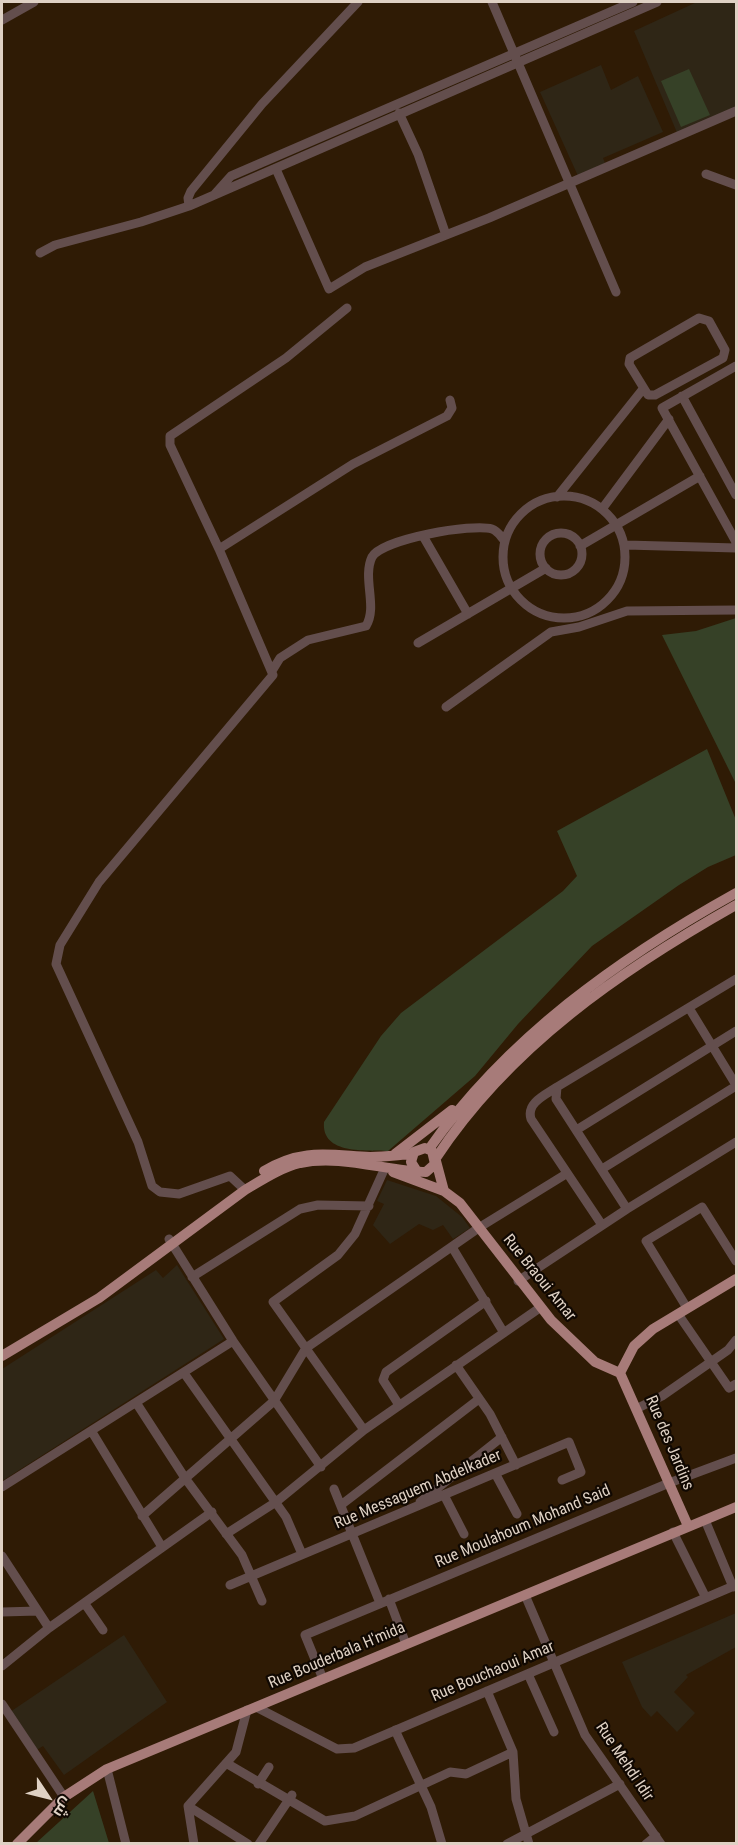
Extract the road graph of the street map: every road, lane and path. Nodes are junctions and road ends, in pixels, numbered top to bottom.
1 (34, 2) edge
2 (358, 2) edge
3 (492, 2) edge
4 (633, 2) edge
5 (657, 2) edge
6 (2, 20) edge
7 (516, 57) junction
8 (736, 111) edge
9 (399, 114) junction
10 (276, 168) junction
11 (706, 174) dead end
12 (568, 184) junction
13 (736, 185) edge
14 (214, 195) junction
15 (189, 206) junction
16 (446, 235) junction
17 (40, 253) dead end
18 (616, 292) dead end
19 (347, 308) dead end
20 (736, 366) edge
21 (643, 389) junction
22 (682, 396) junction
23 (450, 400) dead end
24 (669, 419) junction
25 (700, 476) junction
26 (736, 495) edge
27 (558, 497) junction
28 (602, 509) junction
29 (617, 525) junction
30 (423, 537) junction
31 (505, 542) junction
32 (736, 542) edge
33 (626, 545) junction
34 (580, 546) junction
35 (736, 548) edge
36 (219, 549) junction
37 (546, 568) junction
38 (512, 589) junction
39 (736, 610) edge
40 (468, 614) junction
41 (560, 618) junction
42 (551, 632) junction
43 (418, 643) dead end
44 (272, 670) junction
45 (446, 707) dead end
46 (736, 893) edge
47 (736, 905) edge
48 (736, 979) edge
49 (689, 1008) junction
50 (736, 1031) edge
51 (712, 1046) junction
52 (736, 1086) edge
53 (557, 1087) junction
54 (476, 1088) junction
55 (578, 1129) junction
56 (736, 1143) edge
57 (429, 1149) junction
58 (413, 1154) junction
59 (390, 1157) junction
60 (436, 1159) junction
61 (366, 1166) junction
62 (602, 1169) junction
63 (384, 1170) junction
64 (416, 1170) junction
65 (566, 1174) junction
66 (243, 1188) junction
67 (444, 1191) junction
68 (369, 1206) junction
69 (627, 1209) junction
70 (602, 1225) junction
71 (480, 1227) junction
72 (170, 1242) junction
73 (452, 1247) junction
74 (736, 1261) edge
75 (192, 1276) junction
76 (736, 1279) edge
77 (518, 1281) junction
78 (486, 1301) junction
79 (541, 1307) junction
80 (682, 1311) junction
81 (504, 1333) junction
82 (736, 1340) edge
83 (233, 1341) junction
84 (306, 1348) junction
85 (2, 1349) edge
86 (2, 1356) edge
87 (709, 1360) junction
88 (456, 1365) junction
89 (184, 1373) junction
90 (620, 1373) junction
91 (736, 1384) edge
92 (479, 1399) junction
93 (274, 1401) junction
94 (137, 1404) junction
95 (399, 1405) junction
96 (638, 1408) junction
97 (364, 1430) junction
98 (92, 1432) junction
99 (502, 1437) junction
100 (230, 1438) junction
101 (736, 1458) edge
102 (516, 1465) junction
103 (321, 1467) junction
104 (495, 1473) junction
105 (185, 1478) junction
106 (562, 1480) dead end
107 (669, 1483) junction
108 (2, 1487) edge
109 (334, 1489) dead end
110 (444, 1495) junction
111 (276, 1502) junction
112 (341, 1505) junction
113 (736, 1507) edge
114 (411, 1509) junction
115 (212, 1512) junction
116 (517, 1514) dead end
117 (142, 1516) junction
118 (705, 1520) junction
119 (688, 1526) junction
120 (673, 1532) junction
121 (353, 1533) junction
122 (226, 1534) junction
123 (464, 1534) dead end
124 (162, 1547) junction
125 (302, 1554) junction
126 (2, 1556) edge
127 (252, 1576) junction
128 (230, 1585) dead end
129 (735, 1586) edge
130 (525, 1595) junction
131 (706, 1598) junction
132 (262, 1601) dead end
133 (384, 1601) junction
134 (85, 1604) junction
135 (38, 1611) junction
136 (2, 1612) edge
137 (49, 1628) junction
138 (103, 1630) dead end
139 (406, 1644) junction
140 (553, 1663) junction
141 (2, 1666) edge
142 (528, 1674) junction
143 (323, 1679) junction
144 (487, 1691) junction
145 (2, 1704) edge
146 (256, 1710) junction
147 (395, 1730) junction
148 (554, 1732) dead end
149 (513, 1752) junction
150 (226, 1763) junction
151 (269, 1767) dead end
152 (107, 1769) junction
153 (258, 1784) junction
154 (620, 1784) junction
155 (420, 1785) junction
156 (64, 1797) junction
157 (290, 1798) junction
158 (188, 1806) junction
159 (527, 1833) junction
160 (658, 1840) edge
161 (16, 1844) edge
162 (126, 1844) edge
163 (194, 1844) edge
164 (248, 1844) edge
165 (259, 1844) edge
166 (442, 1844) edge
167 (507, 1844) edge
168 (529, 1844) edge
169 (646, 1844) edge

1 - 6 street
2 - 15 street
3 - 7 street
4 - 7 street
5 - 7 street
7 - 9 street
7 - 12 street
7 - 14 street
8 - 12 street
9 - 10 street
9 - 16 street
10 - 14 street
10 - 16 street
11 - 13 street
12 - 16 street
12 - 18 street
14 - 15 street
15 - 17 street
19 - 36 street
20 - 22 street
21 - 21 street
21 - 27 street
22 - 24 street
22 - 26 street
23 - 36 street
24 - 25 street
24 - 28 street
25 - 29 street
25 - 32 street
27 - 28 street
27 - 31 street
28 - 29 street
29 - 33 street
29 - 34 street
30 - 31 street
30 - 40 street
30 - 44 street
31 - 38 street
33 - 35 street
33 - 41 street
34 - 37 street
34 - 37 street
36 - 44 street
37 - 38 street
38 - 40 street
38 - 41 street
39 - 42 street
40 - 43 street
41 - 42 street
42 - 45 street
44 - 66 street
46 - 54 main road
47 - 60 main road
48 - 49 street
49 - 51 street
49 - 53 street
50 - 51 street
51 - 52 street
51 - 55 street
52 - 62 street
53 - 55 street
53 - 65 street
54 - 57 main road
54 - 59 main road
55 - 62 street
56 - 69 street
57 - 58 main road
57 - 60 main road
58 - 59 main road
58 - 64 main road
59 - 66 main road
60 - 64 main road
60 - 67 main road
61 - 63 main road
61 - 64 main road
61 - 66 main road
62 - 69 street
63 - 67 main road
63 - 68 street
64 - 67 main road, Rue Braoui Amar
65 - 70 street
65 - 71 street
66 - 72 main road
67 - 71 main road, Rue Braoui Amar
68 - 75 street
68 - 84 street
69 - 70 street
70 - 77 street
71 - 73 street
71 - 77 main road, Rue Braoui Amar
72 - 75 street
72 - 85 main road
72 - 86 main road
73 - 78 street
73 - 84 street
74 - 80 street
75 - 83 street
76 - 80 main road
77 - 79 main road, Rue Braoui Amar
78 - 81 street
78 - 95 street
79 - 81 street
79 - 90 main road, Rue Braoui Amar
80 - 87 street
80 - 90 main road
81 - 88 street
82 - 87 street
83 - 89 street
83 - 93 street
84 - 93 street
84 - 97 street
87 - 91 street
87 - 96 street
88 - 92 street
88 - 95 street
89 - 94 street
89 - 100 street
90 - 96 main road, Rue des Jardins
92 - 99 street
92 - 112 street
93 - 100 street
93 - 103 street
94 - 98 street
94 - 105 street
95 - 97 street
96 - 107 main road, Rue des Jardins
97 - 103 street
98 - 108 street
98 - 117 street
99 - 102 street
99 - 114 street
100 - 105 street
100 - 111 street
101 - 107 street, Rue Moulahoum Mohand Said
102 - 104 street, Rue Messaguem Abdelkader
102 - 106 street, Rue Messaguem Abdelkader
103 - 111 street
104 - 110 street, Rue Messaguem Abdelkader
104 - 116 street
105 - 115 street
105 - 117 street
107 - 119 main road, Rue des Jardins
107 - 133 street, Rue Moulahoum Mohand Said
109 - 112 street
110 - 114 street, Rue Messaguem Abdelkader
110 - 123 street
111 - 122 street
111 - 125 street
112 - 121 street
113 - 118 main road, Rue Bouderbala H'mida
114 - 121 street, Rue Messaguem Abdelkader
115 - 122 street
115 - 124 street
117 - 124 street
118 - 119 main road, Rue Bouderbala H'mida
118 - 129 street
119 - 120 main road, Rue Bouderbala H'mida
120 - 130 main road, Rue Bouderbala H'mida
120 - 131 street
121 - 125 street, Rue Messaguem Abdelkader
121 - 133 street
122 - 127 street
124 - 134 street
125 - 127 street, Rue Messaguem Abdelkader
126 - 135 street
127 - 128 street, Rue Messaguem Abdelkader
127 - 132 street
129 - 131 street, Rue Bouchaoui Amar
130 - 139 main road, Rue Bouderbala H'mida
130 - 140 street, Rue Mehdi Idir
131 - 140 street, Rue Bouchaoui Amar
133 - 139 street
133 - 143 street, Rue Moulahoum Mohand Said
134 - 137 street
134 - 138 street
135 - 136 street
135 - 137 street
137 - 141 street
139 - 143 main road, Rue Bouderbala H'mida
140 - 142 street, Rue Bouchaoui Amar
140 - 154 street, Rue Mehdi Idir
142 - 144 street, Rue Bouchaoui Amar
142 - 148 street
143 - 146 main road, Rue Bouderbala H'mida
144 - 147 street, Rue Bouchaoui Amar
144 - 149 street
145 - 156 street
146 - 147 street, Rue Bouchaoui Amar
146 - 150 street
146 - 152 main road, Rue Bouderbala H'mida
147 - 155 street
149 - 155 street
149 - 159 street
150 - 153 street
150 - 158 street
151 - 153 street
152 - 156 main road, Rue Bouderbala H'mida
152 - 162 street
153 - 157 street
154 - 159 street
154 - 160 street, Rue Mehdi Idir
155 - 157 street
155 - 166 street
156 - 161 main road, Rue Bouderbala H'mida
157 - 165 street
158 - 163 street
158 - 164 street
159 - 167 street
159 - 168 street
160 - 169 street

